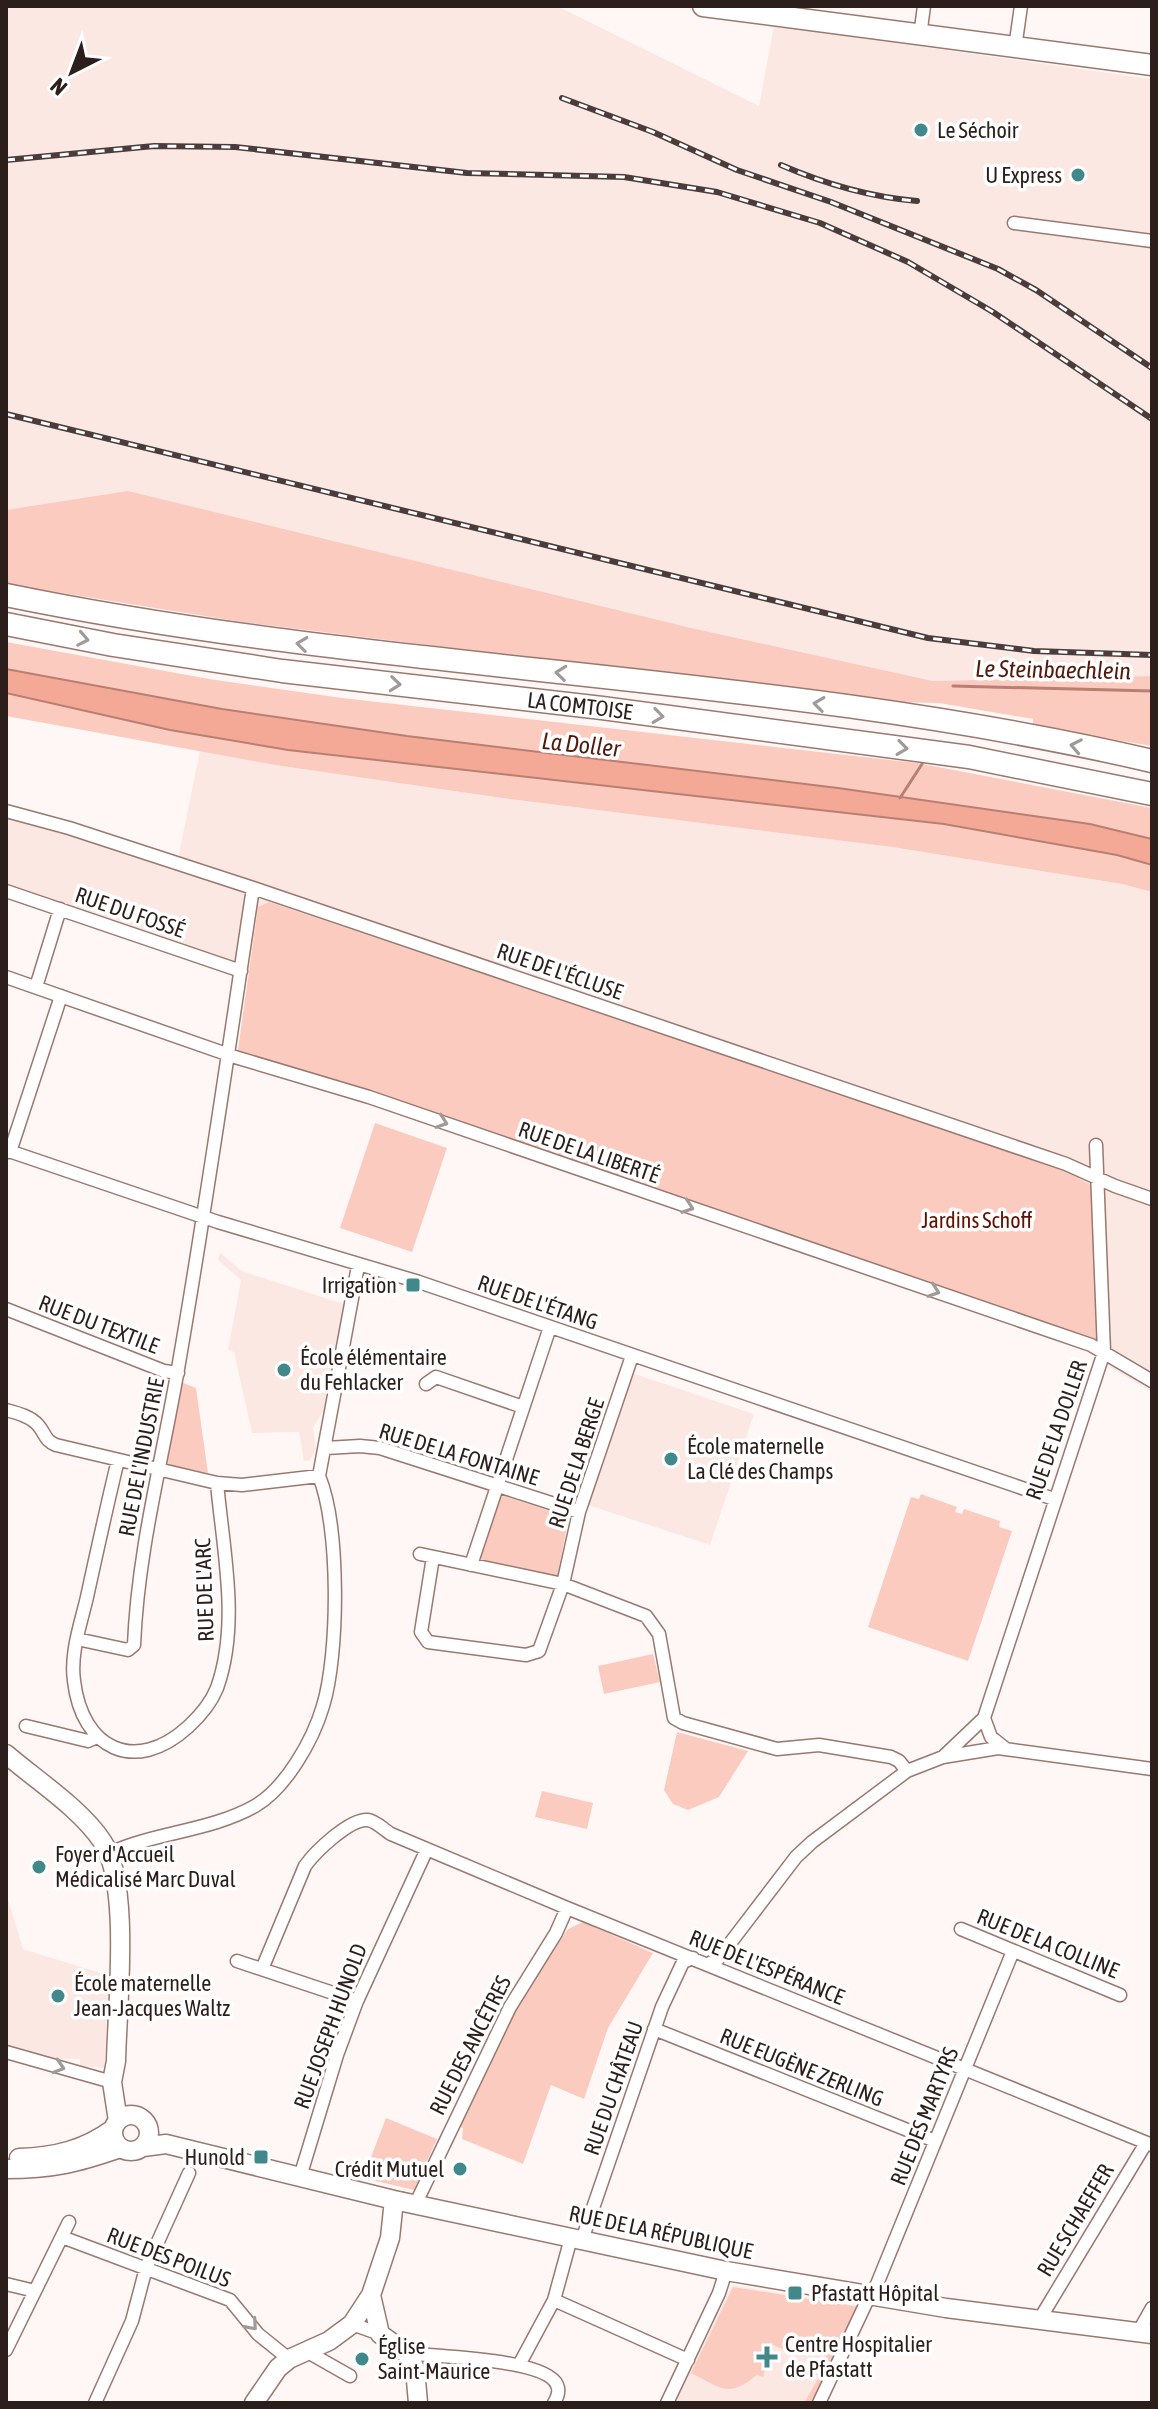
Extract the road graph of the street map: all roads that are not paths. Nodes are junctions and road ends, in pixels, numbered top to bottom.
1 (703, 6) edge
2 (924, 6) edge
3 (1021, 6) edge
4 (920, 36) junction
5 (1015, 48) junction
6 (1152, 65) edge
7 (1014, 223) dead end
8 (1152, 241) edge
9 (6, 595) edge
10 (6, 624) edge
11 (1152, 761) edge
12 (1152, 794) edge
13 (6, 811) edge
14 (253, 888) junction
15 (6, 891) edge
16 (60, 909) junction
17 (241, 971) junction
18 (6, 977) edge
19 (36, 987) junction
20 (61, 996) junction
21 (229, 1054) junction
22 (1096, 1145) dead end
23 (8, 1151) edge
24 (1098, 1178) junction
25 (1152, 1199) edge
26 (203, 1218) junction
27 (358, 1266) junction
28 (6, 1309) edge
29 (550, 1327) junction
30 (1104, 1352) junction
31 (632, 1356) junction
32 (178, 1373) junction
33 (1152, 1381) edge
34 (426, 1384) dead end
35 (523, 1407) junction
36 (6, 1410) edge
37 (326, 1448) junction
38 (118, 1460) junction
39 (158, 1470) junction
40 (319, 1476) junction
41 (217, 1483) junction
42 (495, 1486) junction
43 (1054, 1499) junction
44 (579, 1512) junction
45 (471, 1565) junction
46 (563, 1584) junction
47 (77, 1639) junction
48 (984, 1718) junction
49 (26, 1726) dead end
50 (97, 1737) junction
51 (1006, 1749) junction
52 (6, 1754) edge
53 (943, 1757) junction
54 (1152, 1769) edge
55 (907, 1771) junction
56 (427, 1849) junction
57 (110, 1853) junction
58 (567, 1908) junction
59 (961, 1929) dead end
60 (1013, 1951) junction
61 (693, 1958) junction
62 (237, 1961) dead end
63 (708, 1964) junction
64 (262, 1969) junction
65 (1120, 1995) dead end
66 (357, 2001) junction
67 (654, 2029) junction
68 (6, 2052) edge
69 (116, 2061) junction
70 (964, 2069) junction
71 (112, 2082) junction
72 (142, 2122) junction
73 (116, 2125) junction
74 (935, 2141) junction
75 (166, 2144) junction
76 (1149, 2144) edge
77 (143, 2147) junction
78 (120, 2148) junction
79 (6, 2158) edge
80 (6, 2169) edge
81 (189, 2173) dead end
82 (300, 2177) junction
83 (394, 2200) junction
84 (415, 2205) junction
85 (69, 2222) dead end
86 (62, 2237) junction
87 (390, 2238) junction
88 (576, 2239) junction
89 (146, 2268) junction
90 (726, 2271) junction
91 (6, 2284) edge
92 (35, 2291) junction
93 (371, 2295) junction
94 (870, 2296) junction
95 (554, 2300) junction
96 (1152, 2308) edge
97 (1042, 2320) junction
98 (352, 2324) junction
99 (1145, 2332) edge
100 (380, 2334) junction
101 (6, 2350) edge
102 (309, 2350) junction
103 (409, 2355) junction
104 (289, 2359) junction
105 (688, 2360) junction
106 (519, 2365) junction
107 (350, 2376) dead end
108 (95, 2403) edge
109 (254, 2403) edge
110 (418, 2403) edge
111 (554, 2403) edge
112 (667, 2403) edge
113 (819, 2403) edge

1 - 4 main road
2 - 4 street
3 - 5 street
4 - 5 main road
5 - 6 main road
7 - 8 street
11 -> 9 highway, LA COMTOISE
10 -> 12 highway, LA COMTOISE
13 - 14 street, RUE DE L'ÉCLUSE
14 - 17 street, RUE DE L'INDUSTRIE
14 - 24 street, RUE DE L'ÉCLUSE
15 - 16 street, RUE DU FOSSÉ
16 - 17 street, RUE DU FOSSÉ
16 - 19 street
17 - 21 street, RUE DE L'INDUSTRIE
18 - 19 street, RUE DE LA LIBERTÉ
19 - 20 street, RUE DE LA LIBERTÉ
20 - 21 street, RUE DE LA LIBERTÉ
20 - 23 street
21 - 26 street, RUE DE L'INDUSTRIE
21 -> 30 street, RUE DE LA LIBERTÉ
22 - 24 street, RUE DE LA DOLLER
23 - 26 street, RUE DE L'ÉTANG
24 - 25 street, RUE DE L'ÉCLUSE
24 - 30 street, RUE DE LA DOLLER
26 - 27 street, RUE DE L'ÉTANG
26 - 32 street, RUE DE L'INDUSTRIE
27 - 29 street, RUE DE L'ÉTANG
27 - 37 street
28 - 32 street, RUE DU TEXTILE
29 - 31 street, RUE DE L'ÉTANG
29 - 35 street
30 - 33 street, RUE DE LA LIBERTÉ
30 - 43 street, RUE DE LA DOLLER
31 - 43 street, RUE DE L'ÉTANG
31 - 44 street, RUE DE LA BERGE
32 - 39 street, RUE DE L'INDUSTRIE
34 - 35 street
35 - 42 street
36 - 38 street
37 - 40 street
37 - 42 street, RUE DE LA FONTAINE
38 - 39 street
38 - 47 street
39 - 41 street
39 - 47 street, RUE DE L'INDUSTRIE
40 - 41 street
40 - 57 street
41 - 50 street, RUE DE L'ARC
42 - 44 street, RUE DE LA FONTAINE
42 - 45 street
43 - 48 street, RUE DE LA DOLLER
44 - 46 street, RUE DE LA BERGE
45 - 46 street
45 - 46 street, RUE DE LA BERGE
46 - 55 street
47 - 50 street
48 - 51 street
48 - 53 street
49 - 50 street, RUE DE L'ARC
51 - 53 street
51 - 54 street
52 - 57 main road, RUE DE LA RÉPUBLIQUE
53 - 55 street
55 - 63 street
56 - 58 street, RUE DE L'ESPÉRANCE
56 - 64 street, RUE DE L'ESPÉRANCE
56 - 66 street, RUE JOSEPH HUNOLD
57 - 69 main road, RUE DE LA RÉPUBLIQUE
58 - 61 street, RUE DE L'ESPÉRANCE
58 - 84 street, RUE DES ANCÊTRES
59 - 60 street, RUE DE LA COLLINE
60 - 65 street, RUE DE LA COLLINE
60 - 70 street, RUE DES MARTYRS
61 - 63 street, RUE DE L'ESPÉRANCE
61 - 67 street, RUE DU CHÂTEAU
62 - 64 street
63 - 70 street, RUE DE L'ESPÉRANCE
64 - 66 street
66 - 82 street, RUE JOSEPH HUNOLD
67 - 74 street, RUE EUGÈNE ZERLING
67 - 88 street, RUE DU CHÂTEAU
68 -> 71 street
69 - 71 main road, RUE DE LA RÉPUBLIQUE
69 - 72 main road, RUE DE LA RÉPUBLIQUE
70 - 74 street, RUE DES MARTYRS
70 - 76 street, RUE DE L'ESPÉRANCE
71 - 73 main road, RUE DE LA RÉPUBLIQUE
72 - 73 main road
72 - 75 main road, RUE DE LA RÉPUBLIQUE
72 - 77 main road
73 - 78 main road
73 - 79 main road
74 - 94 street, RUE DES MARTYRS
75 - 77 main road, RUE DE LA RÉPUBLIQUE
75 - 82 main road, RUE DE LA RÉPUBLIQUE
76 - 97 street, RUE SCHAEFFER
77 - 78 main road
78 - 80 main road
81 - 89 street
82 - 83 main road, RUE DE LA RÉPUBLIQUE
83 - 84 main road, RUE DE LA RÉPUBLIQUE
83 - 87 main road
84 - 87 main road
84 - 88 main road, RUE DE LA RÉPUBLIQUE
85 - 86 street
86 - 89 street, RUE DES POILUS
86 - 92 street
87 - 93 main road
88 - 90 main road, RUE DE LA RÉPUBLIQUE
88 - 95 street, RUE DU CHÂTEAU
89 -> 104 street, RUE DES POILUS
89 - 108 street
90 - 94 main road, RUE DE LA RÉPUBLIQUE
90 - 105 street
91 - 92 street
92 - 101 street
93 - 98 main road
93 - 100 main road
94 - 97 main road, RUE DE LA RÉPUBLIQUE
94 - 113 street, RUE DES MARTYRS
95 - 105 street
95 - 106 street, RUE DU CHÂTEAU
96 - 99 street
97 - 99 main road, RUE DE LA RÉPUBLIQUE
98 - 100 street
98 - 102 main road
100 - 103 main road
102 - 104 main road
102 - 107 street
103 - 106 street
103 - 110 main road
104 - 109 main road
105 - 112 street
106 - 111 street

